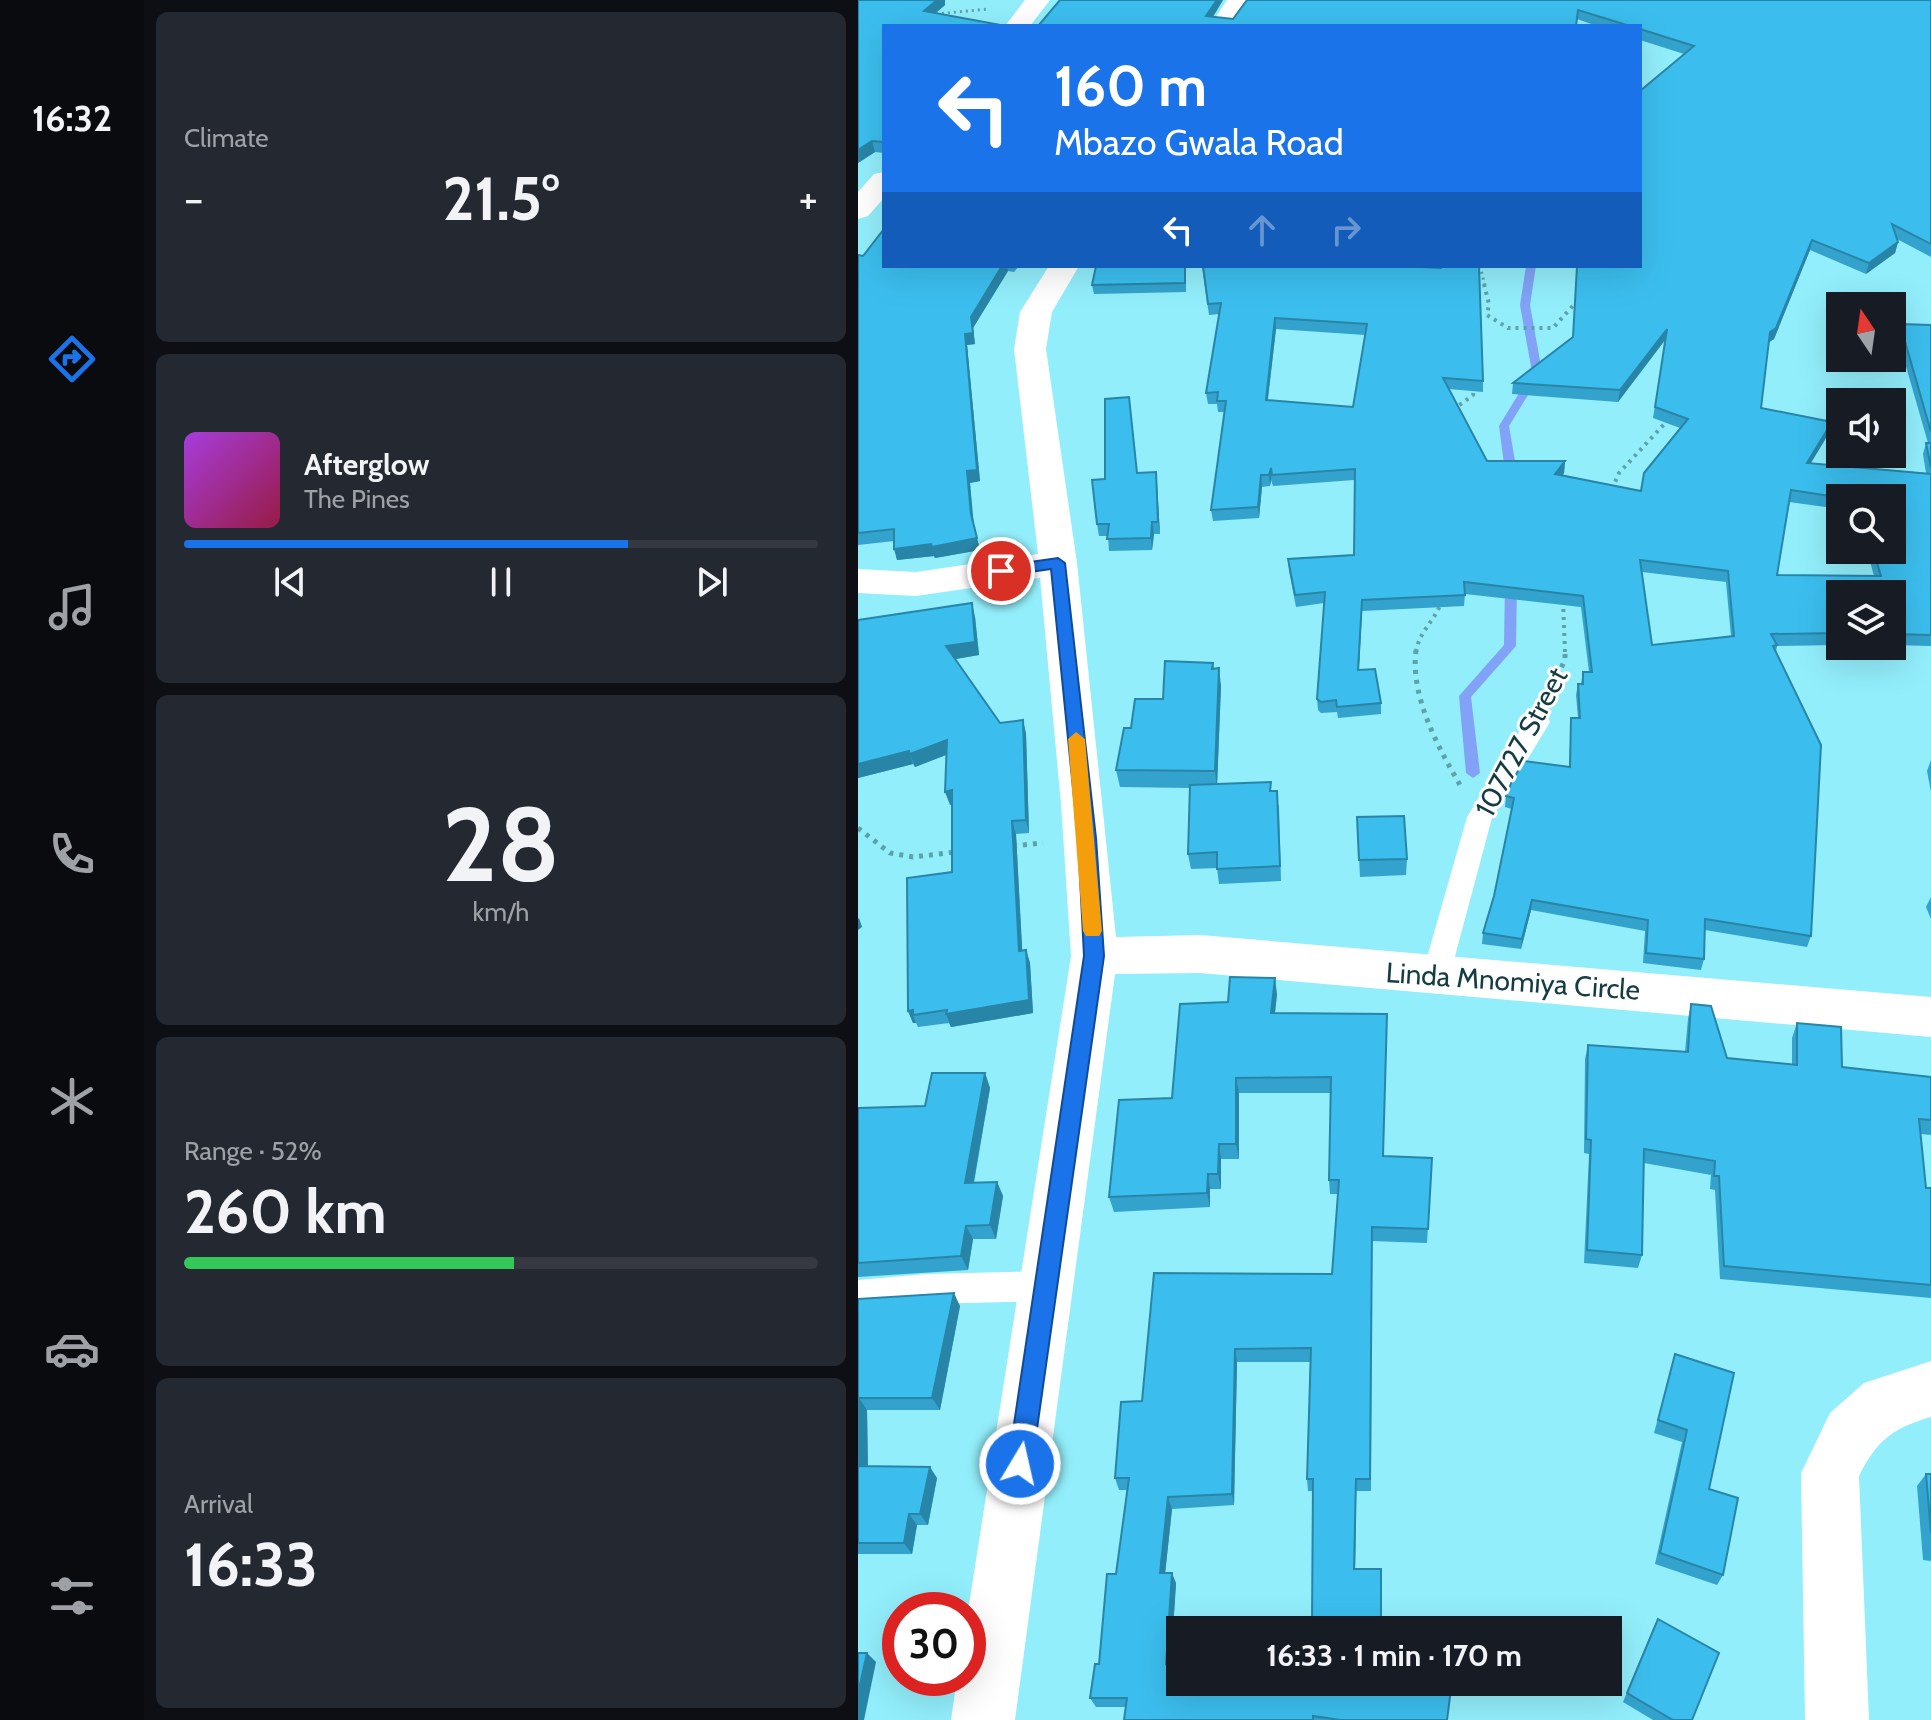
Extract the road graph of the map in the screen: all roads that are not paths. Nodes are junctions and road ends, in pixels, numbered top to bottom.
1 (1239, 0) edge
2 (1036, 2) edge
3 (1019, 24) edge
4 (1223, 24) edge
5 (882, 182) edge
6 (858, 210) edge
7 (1063, 268) edge
8 (1058, 563) junction
9 (858, 581) edge
10 (1538, 722) road end
11 (1094, 956) junction
12 (1436, 975) junction
13 (1931, 1017) edge
14 (1047, 1286) junction
15 (858, 1295) edge
16 (1931, 1389) edge
17 (983, 1720) edge
18 (1837, 1720) edge

1 - 4 street
2 - 3 street
5 - 6 street
7 - 8 street
8 - 9 street
8 - 11 street
10 - 12 lane, 107727 Street
11 - 12 street, Linda Mnomiya Circle
11 - 14 street
12 - 13 street, Linda Mnomiya Circle
14 - 15 lane
14 - 17 street
16 - 18 street

